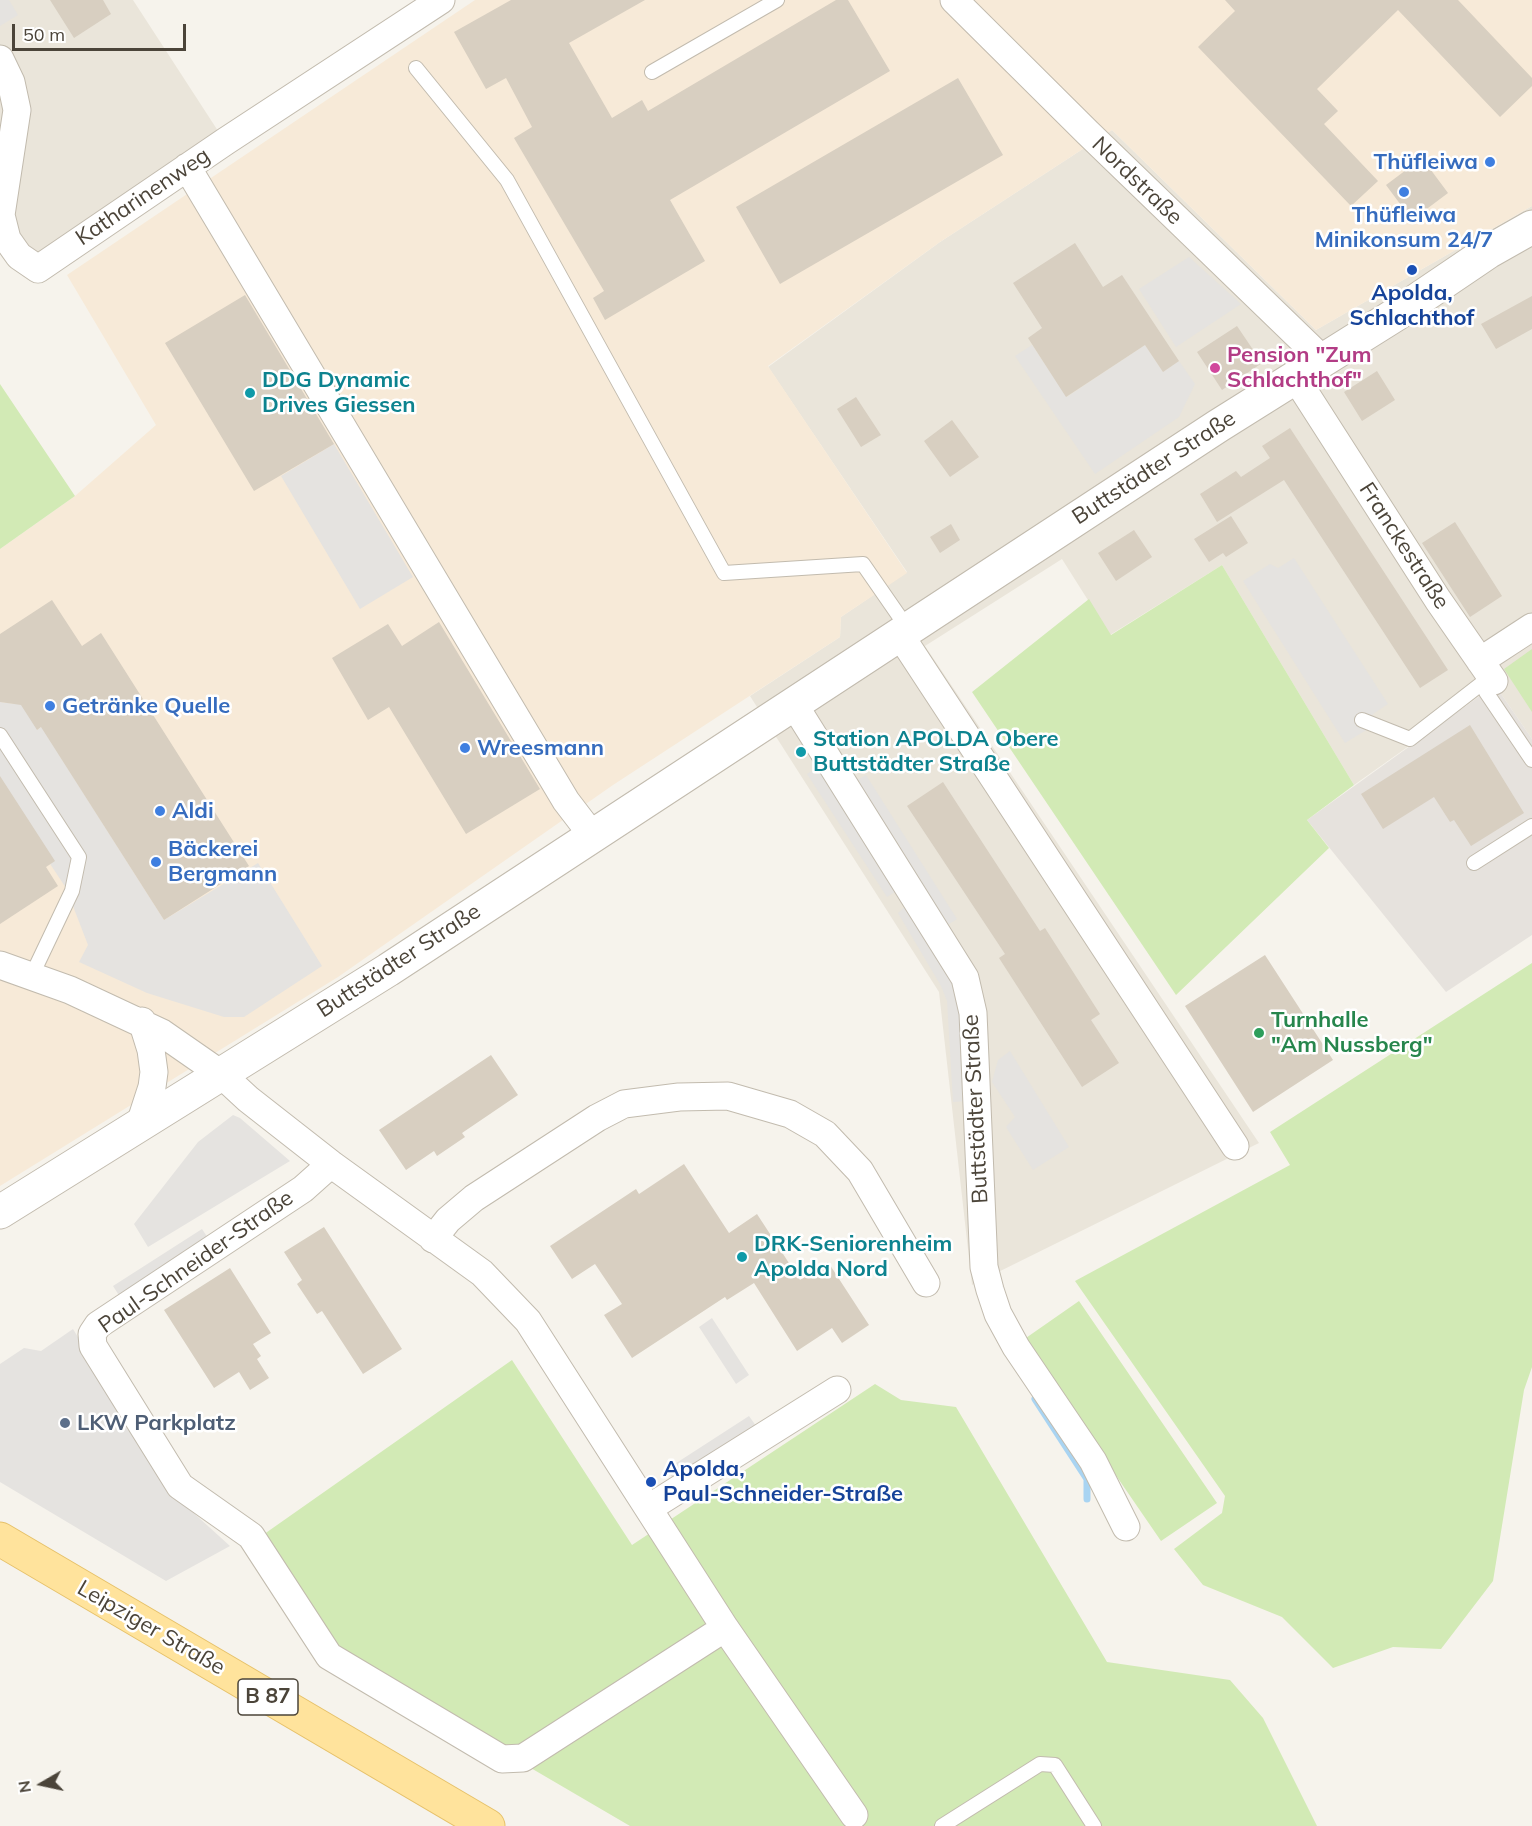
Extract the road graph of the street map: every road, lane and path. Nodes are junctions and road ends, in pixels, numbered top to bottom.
1 (441, 0) edge
2 (777, 0) edge
3 (954, 0) edge
4 (0, 59) edge
5 (416, 68) dead end
6 (652, 72) dead end
7 (187, 167) junction
8 (1532, 227) edge
9 (1323, 360) junction
10 (1295, 377) junction
11 (1532, 627) edge
12 (904, 632) junction
13 (1488, 673) junction
14 (793, 703) junction
15 (1362, 720) dead end
16 (0, 735) edge
17 (1532, 760) edge
18 (1532, 826) edge
19 (592, 835) junction
20 (1474, 863) dead end
21 (0, 965) edge
22 (32, 975) junction
23 (142, 1021) junction
24 (221, 1074) junction
25 (140, 1124) junction
26 (1234, 1146) dead end
27 (331, 1164) junction
28 (0, 1212) edge
29 (433, 1239) junction
30 (927, 1283) dead end
31 (837, 1389) dead end
32 (649, 1508) junction
33 (1126, 1527) dead end
34 (0, 1539) edge
35 (725, 1628) junction
36 (859, 1820) edge
37 (488, 1826) edge
38 (942, 1826) edge
39 (1094, 1826) edge

1 - 7 street, Katharinenweg
2 - 6 lane
3 - 9 street, Nordstraße
4 - 7 street, Katharinenweg
5 - 12 lane
7 - 19 street
8 - 9 street, Buttstädter Straße
9 - 10 street, Buttstädter Straße
10 - 12 street, Buttstädter Straße
10 - 13 street, Franckestraße
11 - 13 street
12 - 14 street, Buttstädter Straße
12 - 26 street
13 - 15 lane
13 - 17 lane
14 - 19 street, Buttstädter Straße
14 - 33 street, Buttstädter Straße
16 - 22 lane
18 - 20 lane
19 - 24 street, Buttstädter Straße
21 - 22 street
22 - 23 street
23 - 24 street
23 - 25 street
24 - 25 street, Buttstädter Straße
24 - 27 street
25 - 28 street, Buttstädter Straße
27 - 29 street
27 - 35 street, Paul-Schneider-Straße
29 - 30 street
29 - 32 street
31 - 32 street
32 - 35 street
34 - 37 main road, Leipziger Straße / B 87
35 - 36 street
38 - 39 lane

